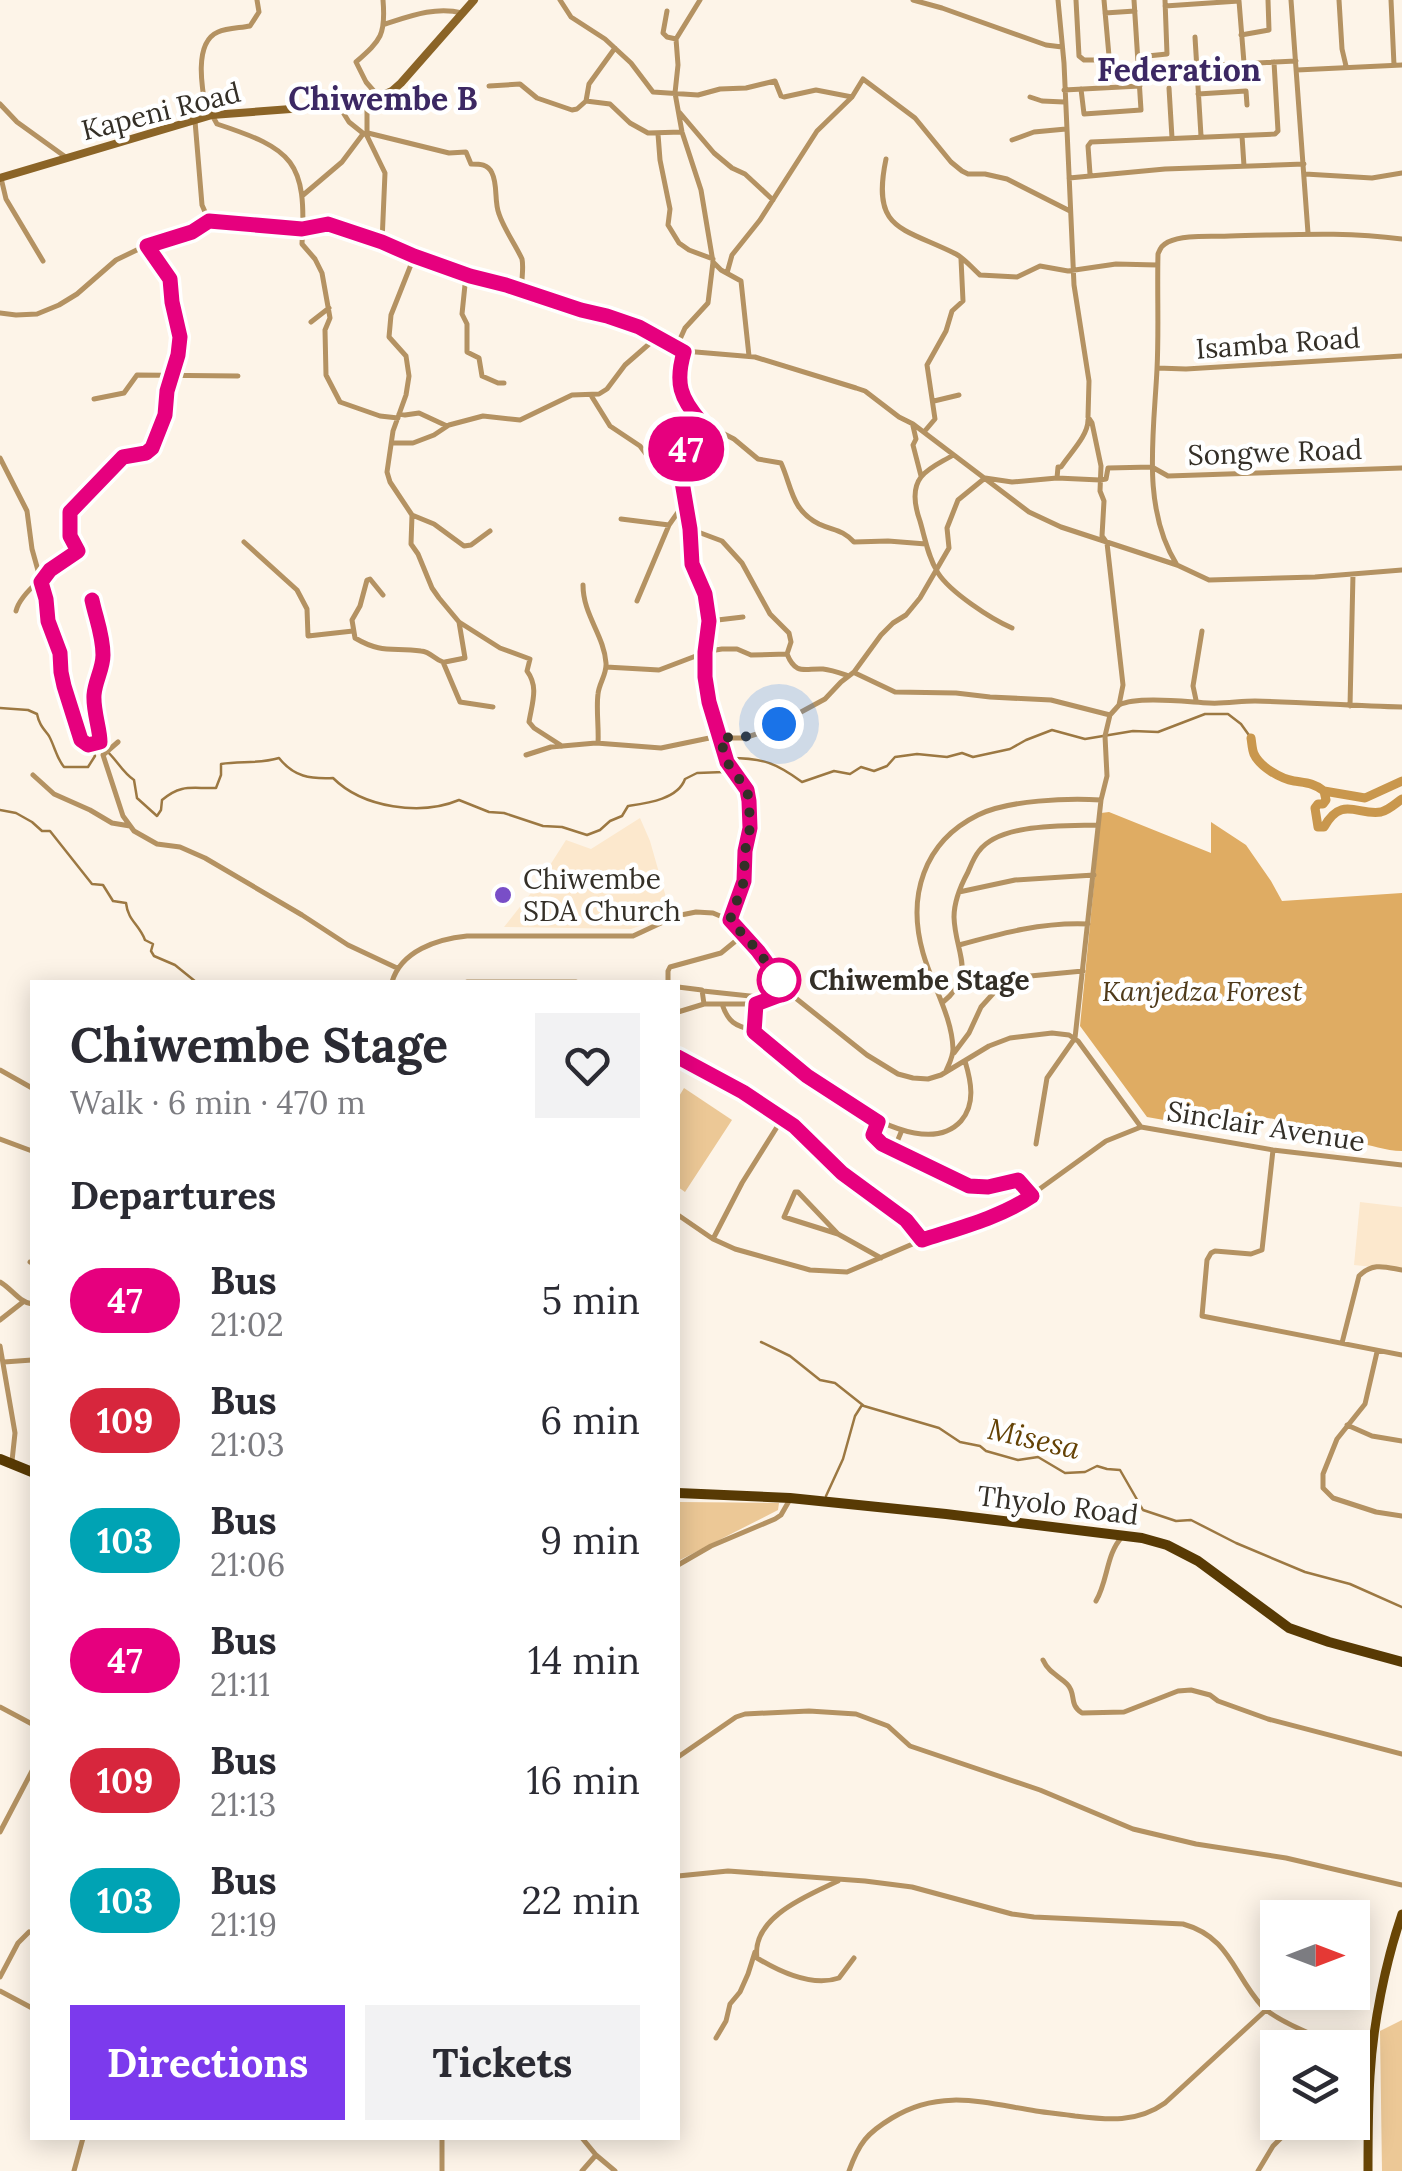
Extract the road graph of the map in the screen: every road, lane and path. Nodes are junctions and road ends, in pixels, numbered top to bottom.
1 (257, 0) edge
2 (383, 0) edge
3 (474, 0) edge
4 (560, 0) edge
5 (700, 0) edge
6 (913, 0) edge
7 (1058, 0) edge
8 (1076, 0) edge
9 (1104, 0) edge
10 (1134, 0) edge
11 (1239, 0) edge
12 (1268, 0) edge
13 (1292, 0) edge
14 (1339, 0) edge
15 (1391, 0) edge
16 (1165, 3) edge
17 (667, 11) dead end
18 (1135, 11) junction
19 (1105, 12) junction
20 (462, 13) junction
21 (385, 24) junction
22 (1242, 35) junction
23 (1195, 37) dead end
24 (676, 40) junction
25 (1062, 47) junction
26 (616, 48) junction
27 (1138, 57) junction
28 (1296, 61) junction
29 (1274, 62) junction
30 (1244, 63) junction
31 (1398, 65) edge
32 (1196, 66) junction
33 (1347, 68) junction
34 (1297, 70) junction
35 (489, 86) dead end
36 (1140, 86) junction
37 (1170, 88) dead end
38 (1081, 89) junction
39 (1064, 90) junction
40 (675, 93) junction
41 (1198, 94) junction
42 (852, 96) junction
43 (1030, 96) dead end
44 (379, 98) junction
45 (366, 101) junction
46 (586, 102) junction
47 (1064, 102) junction
48 (0, 104) edge
49 (338, 105) junction
50 (1248, 105) dead end
51 (677, 106) junction
52 (210, 116) junction
53 (195, 121) junction
54 (1066, 129) junction
55 (682, 132) junction
56 (366, 134) junction
57 (658, 134) junction
58 (1202, 136) junction
59 (1242, 136) junction
60 (1172, 138) junction
61 (1012, 140) dead end
62 (66, 158) junction
63 (886, 158) dead end
64 (1304, 164) junction
65 (1244, 166) junction
66 (1090, 174) junction
67 (1305, 174) junction
68 (1402, 174) edge
69 (1, 178) edge
70 (1069, 178) junction
71 (302, 196) junction
72 (774, 200) junction
73 (1070, 211) junction
74 (209, 221) junction
75 (302, 229) junction
76 (1308, 232) junction
77 (1402, 239) edge
78 (382, 242) junction
79 (147, 246) junction
80 (414, 256) junction
81 (961, 256) junction
82 (44, 261) dead end
83 (713, 261) junction
84 (1158, 265) junction
85 (1074, 268) junction
86 (727, 273) junction
87 (466, 274) junction
88 (522, 290) junction
89 (329, 308) junction
90 (0, 313) edge
91 (312, 322) dead end
92 (656, 338) junction
93 (676, 348) junction
94 (684, 352) junction
95 (749, 356) junction
96 (1402, 356) edge
97 (1157, 368) junction
98 (238, 376) dead end
99 (170, 377) junction
100 (504, 383) dead end
101 (959, 395) dead end
102 (591, 396) junction
103 (94, 399) dead end
104 (934, 401) junction
105 (398, 416) junction
106 (1088, 417) junction
107 (701, 422) junction
108 (912, 424) junction
109 (447, 426) junction
110 (923, 432) junction
111 (392, 443) junction
112 (953, 456) junction
113 (0, 458) edge
114 (679, 464) junction
115 (1152, 467) junction
116 (1402, 468) edge
117 (921, 476) junction
118 (1056, 478) junction
119 (987, 480) junction
120 (1100, 480) junction
121 (684, 504) junction
122 (412, 515) junction
123 (621, 519) dead end
124 (669, 526) junction
125 (690, 529) junction
126 (490, 531) dead end
127 (244, 542) dead end
128 (1107, 543) junction
129 (926, 544) junction
130 (1176, 564) junction
131 (936, 570) junction
132 (1402, 570) edge
133 (1353, 574) junction
134 (41, 582) junction
135 (583, 585) dead end
136 (383, 595) dead end
137 (92, 600) dead end
138 (637, 601) dead end
139 (16, 612) dead end
140 (744, 616) dead end
141 (709, 621) junction
142 (459, 622) junction
143 (1012, 628) dead end
144 (353, 631) junction
145 (1202, 631) dead end
146 (705, 652) junction
147 (786, 654) junction
148 (444, 662) junction
149 (606, 667) junction
150 (851, 674) junction
151 (1196, 700) junction
152 (493, 706) dead end
153 (1119, 706) junction
154 (1350, 706) junction
155 (1402, 707) edge
156 (1110, 715) junction
157 (720, 737) junction
158 (118, 742) dead end
159 (598, 744) junction
160 (562, 746) junction
161 (526, 755) dead end
162 (32, 775) dead end
163 (1101, 800) junction
164 (1098, 824) junction
165 (130, 826) junction
166 (1094, 874) junction
167 (959, 892) junction
168 (730, 920) junction
169 (1088, 924) junction
170 (743, 936) junction
171 (959, 944) junction
172 (397, 968) junction
173 (1083, 971) junction
174 (393, 980) edge
175 (668, 980) edge
176 (680, 987) edge
177 (703, 991) junction
178 (788, 992) junction
179 (772, 999) junction
180 (942, 1002) junction
181 (704, 1004) junction
182 (722, 1004) junction
183 (756, 1004) junction
184 (680, 1011) edge
185 (753, 1030) junction
186 (1075, 1038) junction
187 (954, 1053) junction
188 (680, 1058) edge
189 (964, 1061) junction
190 (0, 1070) edge
191 (946, 1072) junction
192 (30, 1087) edge
193 (782, 1119) junction
194 (878, 1122) junction
195 (1141, 1127) junction
196 (902, 1130) junction
197 (0, 1139) edge
198 (1036, 1144) dead end
199 (894, 1149) junction
200 (30, 1150) edge
201 (1273, 1150) junction
202 (1402, 1165) edge
203 (1032, 1196) junction
204 (680, 1216) edge
205 (838, 1234) junction
206 (713, 1239) junction
207 (922, 1240) junction
208 (881, 1258) junction
209 (1402, 1270) edge
210 (0, 1282) edge
211 (23, 1302) junction
212 (30, 1304) edge
213 (0, 1320) edge
214 (1342, 1343) junction
215 (0, 1346) edge
216 (1378, 1351) junction
217 (1402, 1355) edge
218 (30, 1360) edge
219 (4, 1362) junction
220 (3, 1381) edge
221 (1347, 1424) junction
222 (1402, 1441) edge
223 (6, 1461) edge
224 (30, 1471) edge
225 (680, 1493) edge
226 (790, 1498) junction
227 (1402, 1516) edge
228 (1124, 1535) junction
229 (680, 1564) edge
230 (1096, 1601) dead end
231 (1043, 1660) dead end
232 (1402, 1662) edge
233 (0, 1707) edge
234 (30, 1723) edge
235 (1402, 1754) edge
236 (680, 1755) edge
237 (30, 1774) edge
238 (0, 1832) edge
239 (680, 1876) edge
240 (840, 1880) junction
241 (1402, 1885) edge
242 (1402, 1914) edge
243 (28, 1932) dead end
244 (756, 1949) junction
245 (854, 1958) dead end
246 (0, 1977) edge
247 (0, 1991) edge
248 (1260, 2001) edge
249 (30, 2007) edge
250 (1266, 2010) joint
251 (1304, 2030) edge
252 (716, 2038) dead end
253 (1372, 2049) joint
254 (82, 2140) edge
255 (442, 2140) edge
256 (584, 2140) edge
257 (1279, 2140) edge
258 (596, 2156) junction
259 (74, 2171) edge
260 (442, 2171) edge
261 (582, 2171) edge
262 (615, 2171) edge
263 (849, 2171) edge
264 (1258, 2171) edge
265 (1368, 2171) edge

1 - 52 street
2 - 21 street
3 - 20 main road, Kapeni Road
4 - 26 street
5 - 24 street
6 - 25 street
7 - 25 street
8 - 19 street
9 - 19 street
10 - 18 street
11 - 16 street
11 - 22 street
12 - 22 street
13 - 28 street
14 - 33 street
15 - 31 street
16 - 27 street
17 - 24 street
18 - 19 street
18 - 27 street
20 - 21 street
20 - 44 main road, Kapeni Road
21 - 44 street
22 - 30 street
23 - 32 street
24 - 40 street
25 - 39 street
26 - 40 street
26 - 46 street
27 - 36 street
28 - 29 street
28 - 34 street
29 - 30 street
29 - 59 street
30 - 32 street
31 - 33 street
32 - 41 street
33 - 34 street
34 - 64 street
35 - 46 street
36 - 38 street
36 - 38 street
37 - 60 street
38 - 39 street
39 - 47 street
40 - 42 street
40 - 51 street
41 - 50 street
41 - 58 street
42 - 72 street
42 - 73 street
43 - 47 street
44 - 45 main road, Kapeni Road
45 - 49 main road, Kapeni Road
45 - 56 street
46 - 57 street
47 - 54 street
48 - 62 street
49 - 52 main road, Kapeni Road
49 - 56 street
51 - 55 street
51 - 72 street
52 - 53 main road, Kapeni Road
52 - 71 street
53 - 62 main road, Kapeni Road
53 - 74 street
54 - 61 street
54 - 70 street
55 - 57 street
55 - 83 street
56 - 71 street
56 - 78 street
56 - 88 street
57 - 83 street
58 - 59 street
58 - 60 street
59 - 65 street
60 - 66 street
62 - 69 main road, Kapeni Road
63 - 81 street
64 - 65 street
64 - 67 street
65 - 66 street
66 - 70 street
67 - 68 street
67 - 76 street
69 - 82 street
70 - 73 street
71 - 75 street
72 - 86 street
73 - 85 street
74 - 75 street
74 - 79 street
75 - 78 street
75 - 89 street
76 - 77 street
76 - 84 street
78 - 80 street
79 - 90 street
79 - 99 street
80 - 87 street
80 - 105 street
81 - 85 street
81 - 104 street
83 - 86 street
83 - 93 street
84 - 85 street
84 - 97 street
85 - 106 street
86 - 95 street
87 - 88 street
87 - 100 street
88 - 92 street
89 - 91 street
89 - 105 street
92 - 93 street
92 - 102 street
93 - 94 street
94 - 95 street
94 - 107 street
95 - 108 street
96 - 97 street, Isamba Road
97 - 115 street
98 - 99 street
99 - 103 street
99 - 134 street
101 - 104 street
102 - 109 street
102 - 114 street
104 - 110 street
105 - 109 street
105 - 111 street
106 - 118 street
106 - 120 street
107 - 114 street
107 - 129 street
108 - 110 street
108 - 117 street
109 - 111 street
110 - 112 street
111 - 122 street
112 - 117 street
112 - 119 street
113 - 134 street
114 - 121 street
115 - 116 street, Songwe Road
115 - 120 street, Songwe Road
115 - 130 street
117 - 129 street
118 - 119 street
118 - 120 street
119 - 128 street
119 - 131 street
120 - 128 street
121 - 124 street
121 - 125 street
122 - 126 street
122 - 142 street
123 - 124 street
124 - 138 street
125 - 141 street
125 - 147 street
127 - 144 street
128 - 130 street
128 - 153 street
129 - 131 street
130 - 133 street
131 - 143 street
131 - 150 street
132 - 133 street
133 - 154 street
134 - 137 street
134 - 139 street
135 - 149 street
136 - 144 street
140 - 141 street
141 - 146 street
142 - 148 street
142 - 160 street
144 - 148 street
145 - 151 street
146 - 147 street
146 - 149 street
146 - 157 street
147 - 150 street
148 - 152 street
149 - 159 street
150 - 156 street
150 - 157 street
151 - 153 street
151 - 154 street
153 - 156 street
154 - 155 street
156 - 163 street
157 - 159 street
157 - 168 street
158 - 165 street
159 - 160 street
160 - 161 street
162 - 165 street
163 - 164 street
163 - 180 street
164 - 166 street
164 - 167 street
165 - 172 street
166 - 167 street
166 - 169 street
167 - 171 street
168 - 170 street
168 - 172 street
169 - 171 street
169 - 173 street
170 - 175 street
170 - 178 street
171 - 180 street
172 - 174 street
173 - 186 street
173 - 187 street
176 - 177 street
177 - 179 street
177 - 181 street
178 - 179 street
178 - 191 street
179 - 183 street
180 - 187 street
181 - 182 street
181 - 184 street
182 - 183 street
182 - 185 street
183 - 185 street
185 - 194 street
186 - 189 street
186 - 195 street, Sinclair Avenue
186 - 198 street
187 - 191 street
188 - 193 street
189 - 191 street
189 - 196 street
190 - 192 street
193 - 206 street
193 - 207 street
194 - 196 street
194 - 199 street
195 - 201 street, Sinclair Avenue
195 - 203 street
196 - 199 street
197 - 200 street
199 - 203 street
201 - 202 street, Sinclair Avenue
201 - 214 street
203 - 207 street
204 - 206 street
205 - 205 street
205 - 208 street
206 - 208 street
207 - 208 street
209 - 214 street
210 - 211 street
211 - 212 street
211 - 213 street
214 - 216 street
215 - 219 street
216 - 217 street
216 - 221 street
218 - 219 street
219 - 220 street
220 - 223 street
221 - 222 street
221 - 227 street
223 - 224 highway
225 - 226 highway, Thyolo Road
226 - 228 highway, Thyolo Road
226 - 229 street
228 - 230 street
228 - 232 highway, Thyolo Road
231 - 235 street
233 - 234 street
236 - 241 street
237 - 238 street
239 - 240 street
240 - 244 street
240 - 248 street
242 - 253 main road
243 - 246 street
244 - 245 street
244 - 252 street
247 - 249 street
250 - 251 street
250 - 263 street
253 - 265 main road
254 - 259 street
255 - 260 street
256 - 258 street
257 - 264 street
258 - 261 street
258 - 262 street

